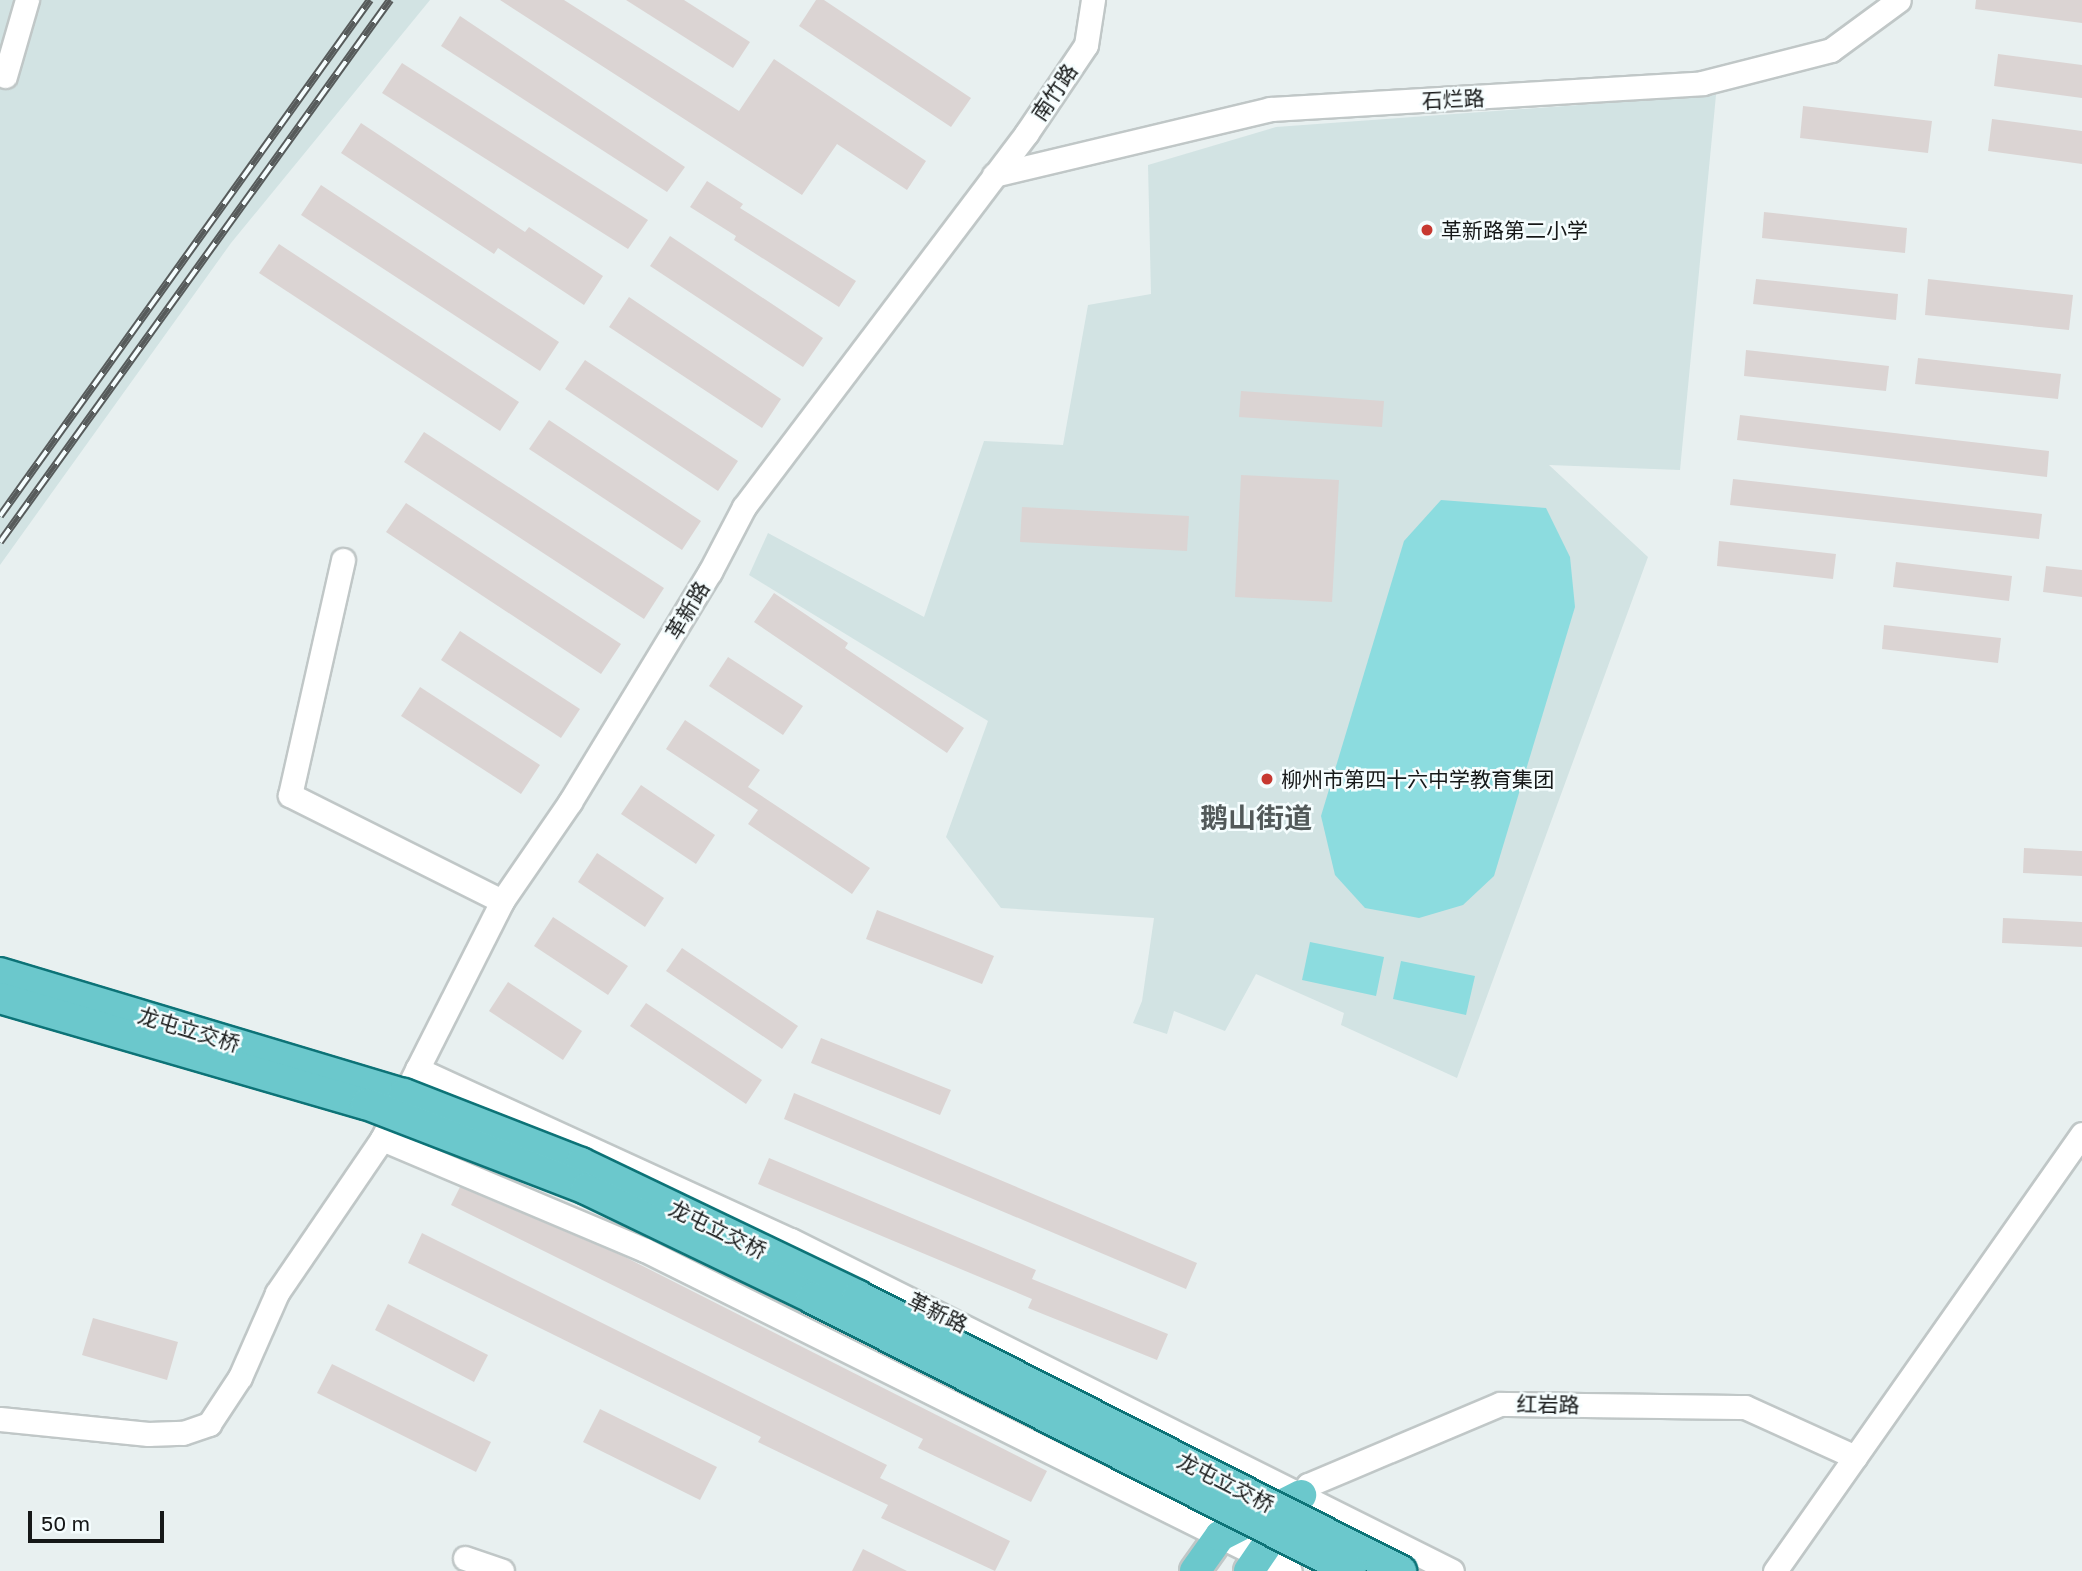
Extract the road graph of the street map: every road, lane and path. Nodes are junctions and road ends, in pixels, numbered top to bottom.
1 (27, 0) edge
2 (1093, 0) edge
3 (1899, 0) edge
4 (5, 76) dead end
5 (994, 175) junction
6 (342, 560) dead end
7 (502, 901) junction
8 (0, 973) edge
9 (0, 998) edge
10 (417, 1069) junction
11 (2082, 1134) edge
12 (382, 1139) junction
13 (0, 1419) edge
14 (1855, 1457) junction
15 (1301, 1495) junction
16 (1220, 1536) junction
17 (465, 1558) dead end
18 (1254, 1564) edge
19 (502, 1571) edge
20 (1195, 1571) edge
21 (1290, 1571) edge
22 (1351, 1571) edge
23 (1401, 1571) edge
24 (1452, 1571) edge
25 (1775, 1571) edge

1 - 4 street
2 - 5 street, 南竹路
3 - 5 street, 石烂路
5 - 7 street, 革新路
6 - 7 street
7 - 10 street, 革新路
8 - 23 main road, 龙屯立交桥, bridge
9 - 22 main road, 龙屯立交桥, bridge
10 - 12 street, 革新路
10 - 15 street, 革新路
11 - 14 street
12 - 13 street, 革新路
12 - 16 street
14 - 15 street, 红岩路
14 - 25 street
15 - 16 main road
15 - 18 main road, 红岩路
15 - 24 street, 革新路
16 - 18 street
16 - 20 main road
17 - 19 street
18 - 21 street

